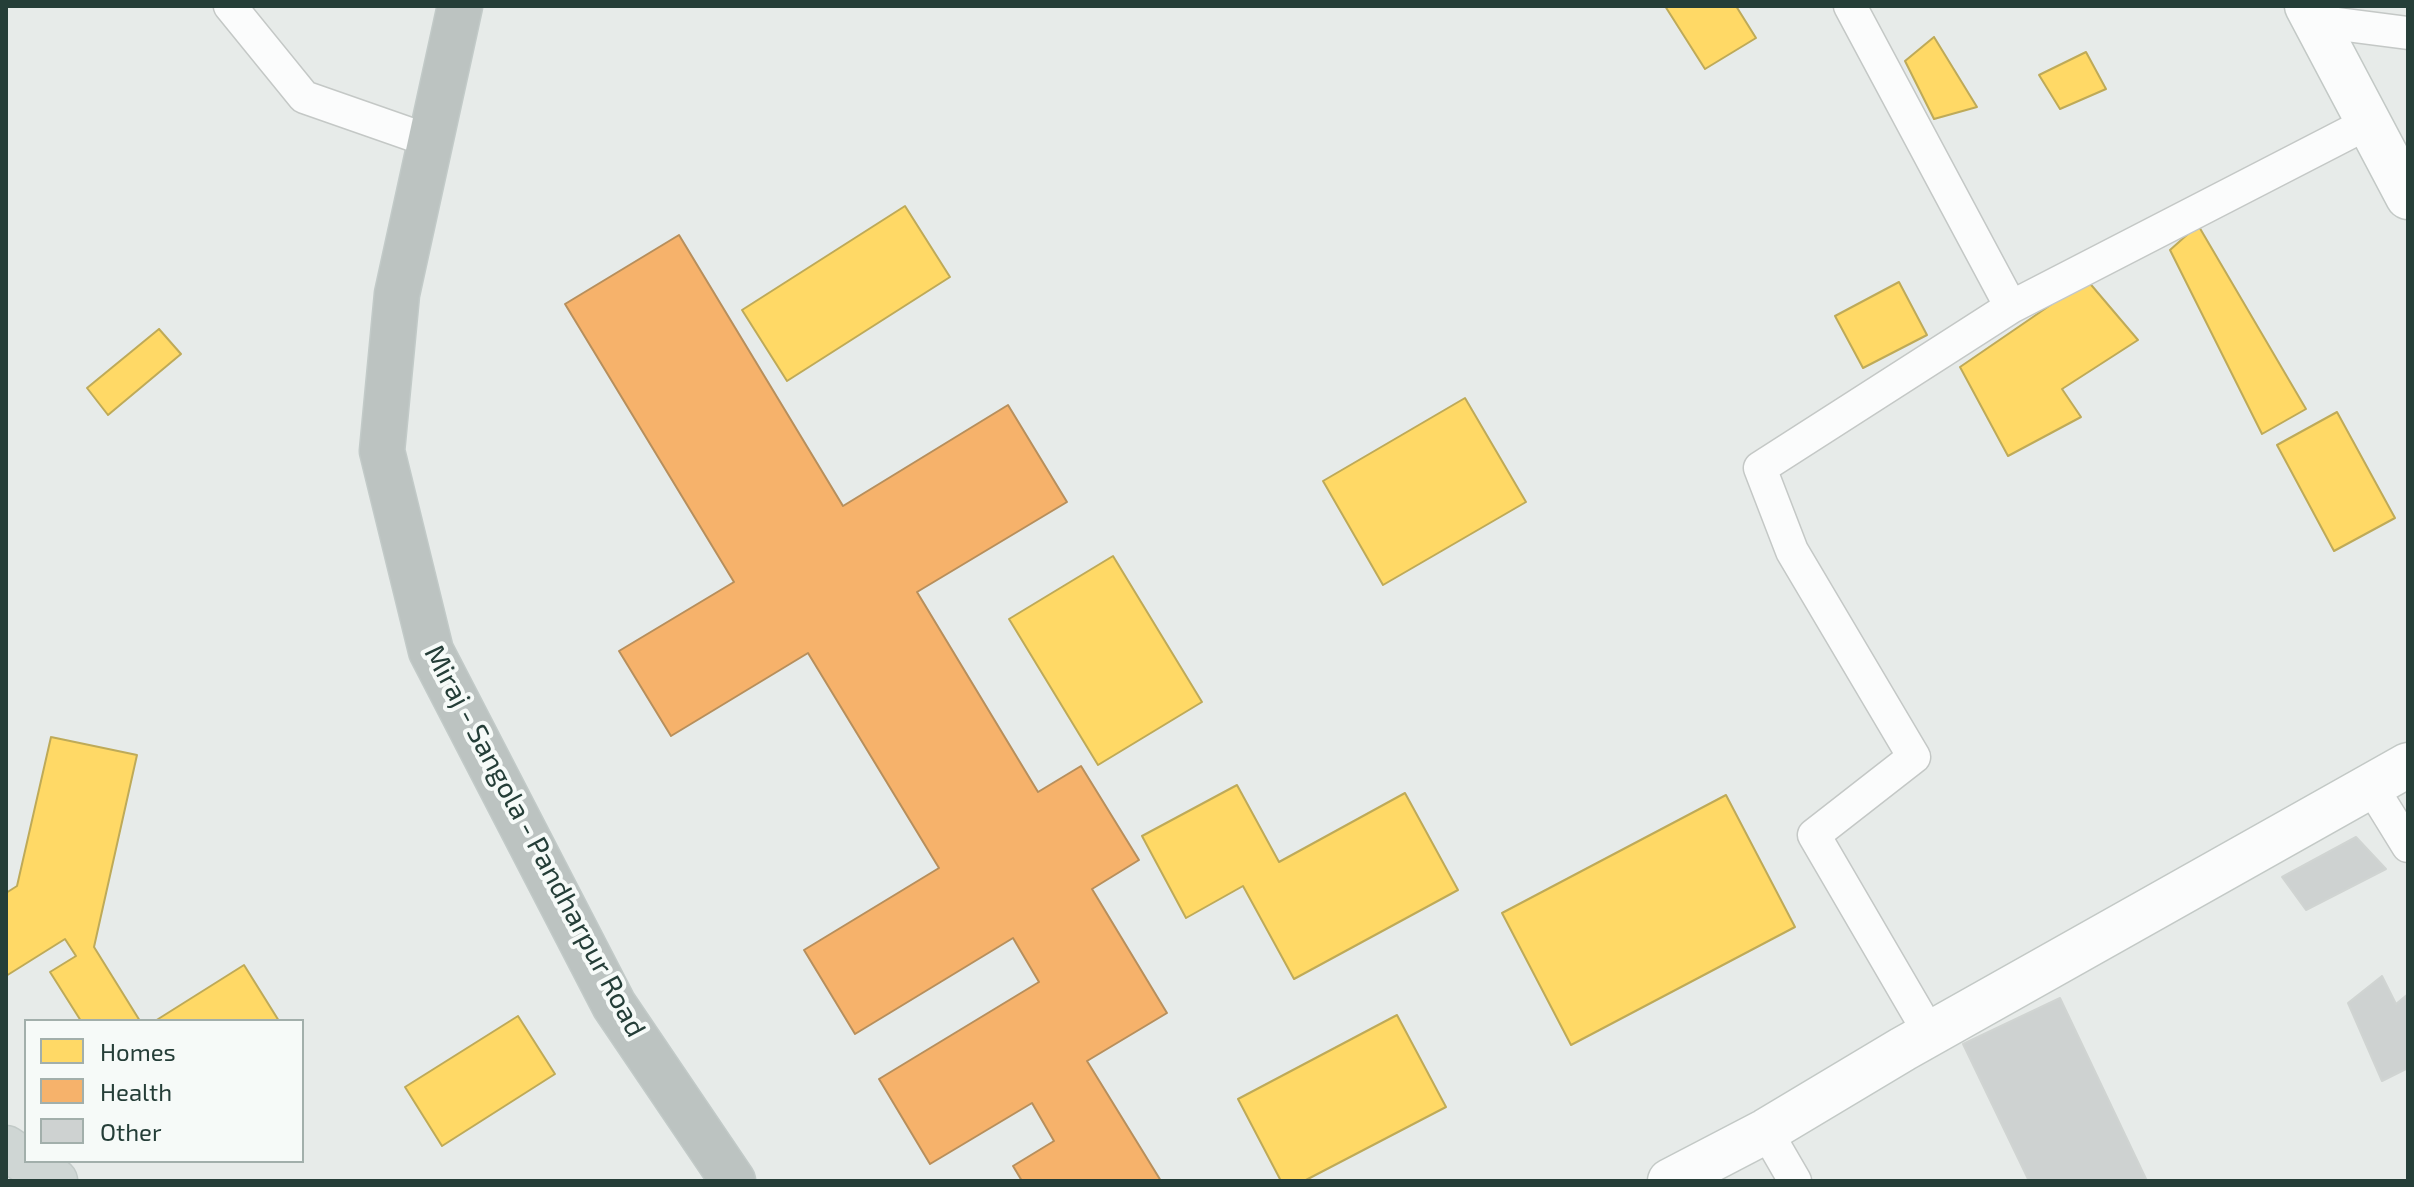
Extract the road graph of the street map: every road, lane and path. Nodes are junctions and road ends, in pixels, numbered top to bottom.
1 (230, 6) edge
2 (460, 6) edge
3 (1850, 6) edge
4 (2311, 14) edge
5 (2408, 33) edge
6 (2368, 123) junction
7 (430, 141) junction
8 (2408, 197) edge
9 (2011, 307) junction
10 (2408, 765) edge
11 (2371, 786) junction
12 (2408, 846) edge
13 (1930, 1034) junction
14 (1766, 1131) junction
15 (6, 1148) edge
16 (24, 1160) edge
17 (28, 1163) edge
18 (55, 1181) edge
19 (733, 1181) edge
20 (1670, 1181) edge
21 (1795, 1181) edge

1 - 7 street
2 - 7 highway, Miraj - Sangola - Pandharpur Road
3 - 9 street
4 - 5 street
4 - 6 street
6 - 8 street
6 - 9 street
7 - 19 highway, Miraj - Sangola - Pandharpur Road
9 - 13 street
10 - 11 street
11 - 12 street
11 - 13 street
13 - 14 street
14 - 20 street
14 - 21 street
15 - 16 main road
17 - 18 main road

